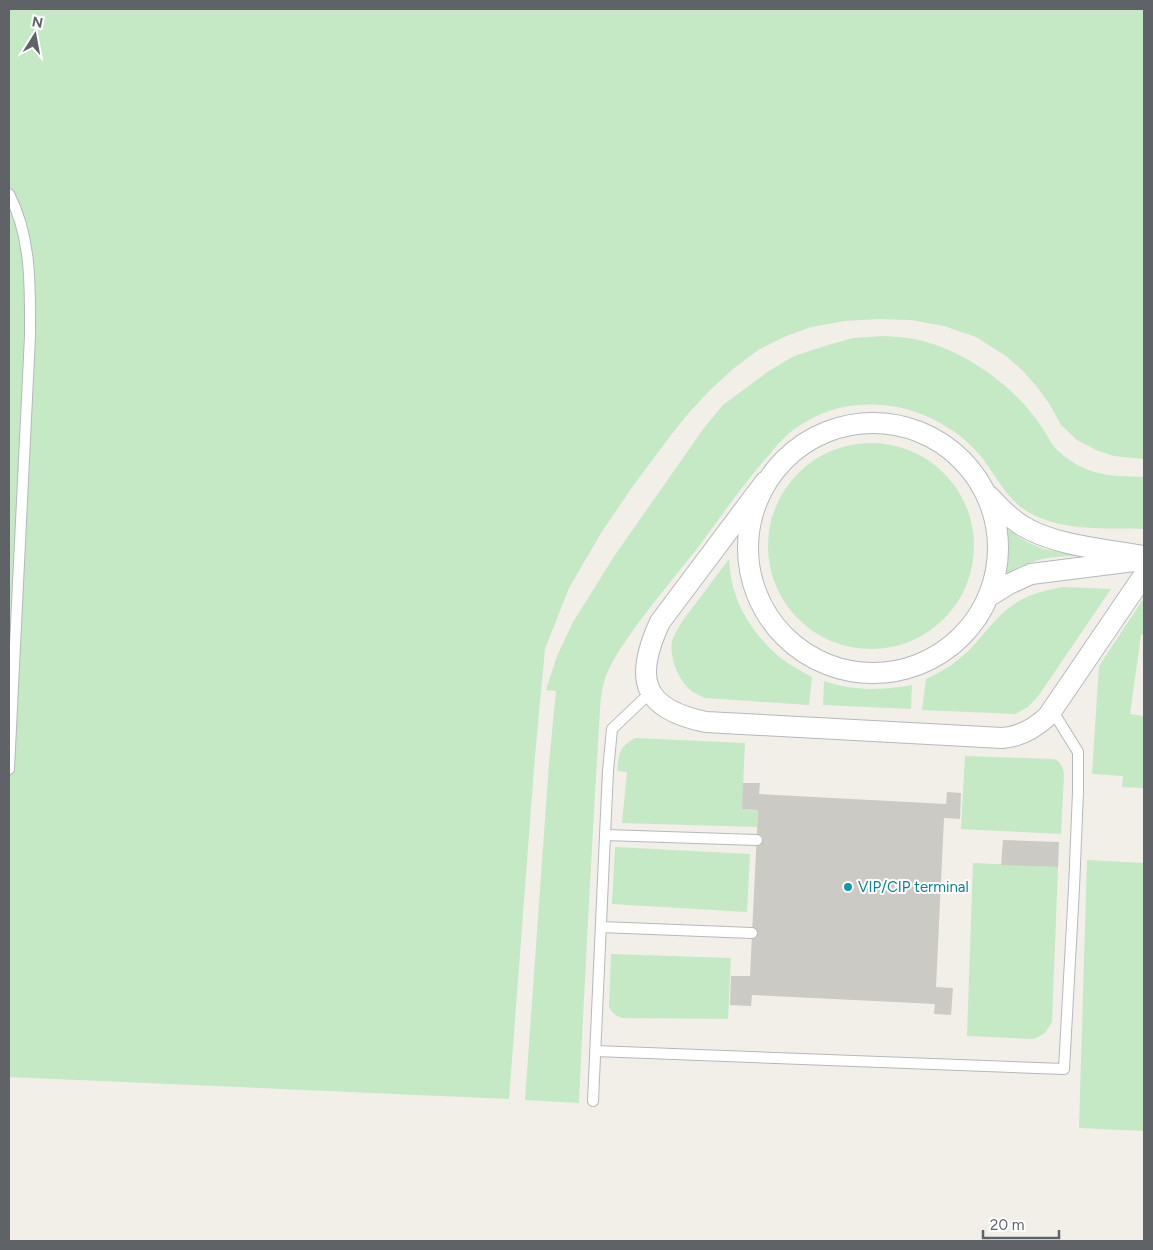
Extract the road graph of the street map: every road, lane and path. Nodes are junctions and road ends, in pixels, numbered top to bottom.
1 (9, 194) edge
2 (765, 482) junction
3 (985, 492) junction
4 (1144, 558) edge
5 (1144, 575) edge
6 (988, 597) junction
7 (650, 693) junction
8 (1052, 710) junction
9 (9, 769) edge
10 (605, 835) junction
11 (757, 840) dead end
12 (601, 926) junction
13 (752, 933) dead end
14 (595, 1051) junction
15 (594, 1101) dead end

1 - 9 lane
2 - 3 street
2 - 6 street
2 - 7 street
3 - 4 street
3 - 6 street
4 - 6 street
5 - 8 street
7 - 8 street
7 - 10 lane
8 - 14 lane
10 - 11 lane
10 - 12 lane
12 - 13 lane
12 - 14 lane
14 - 15 lane

